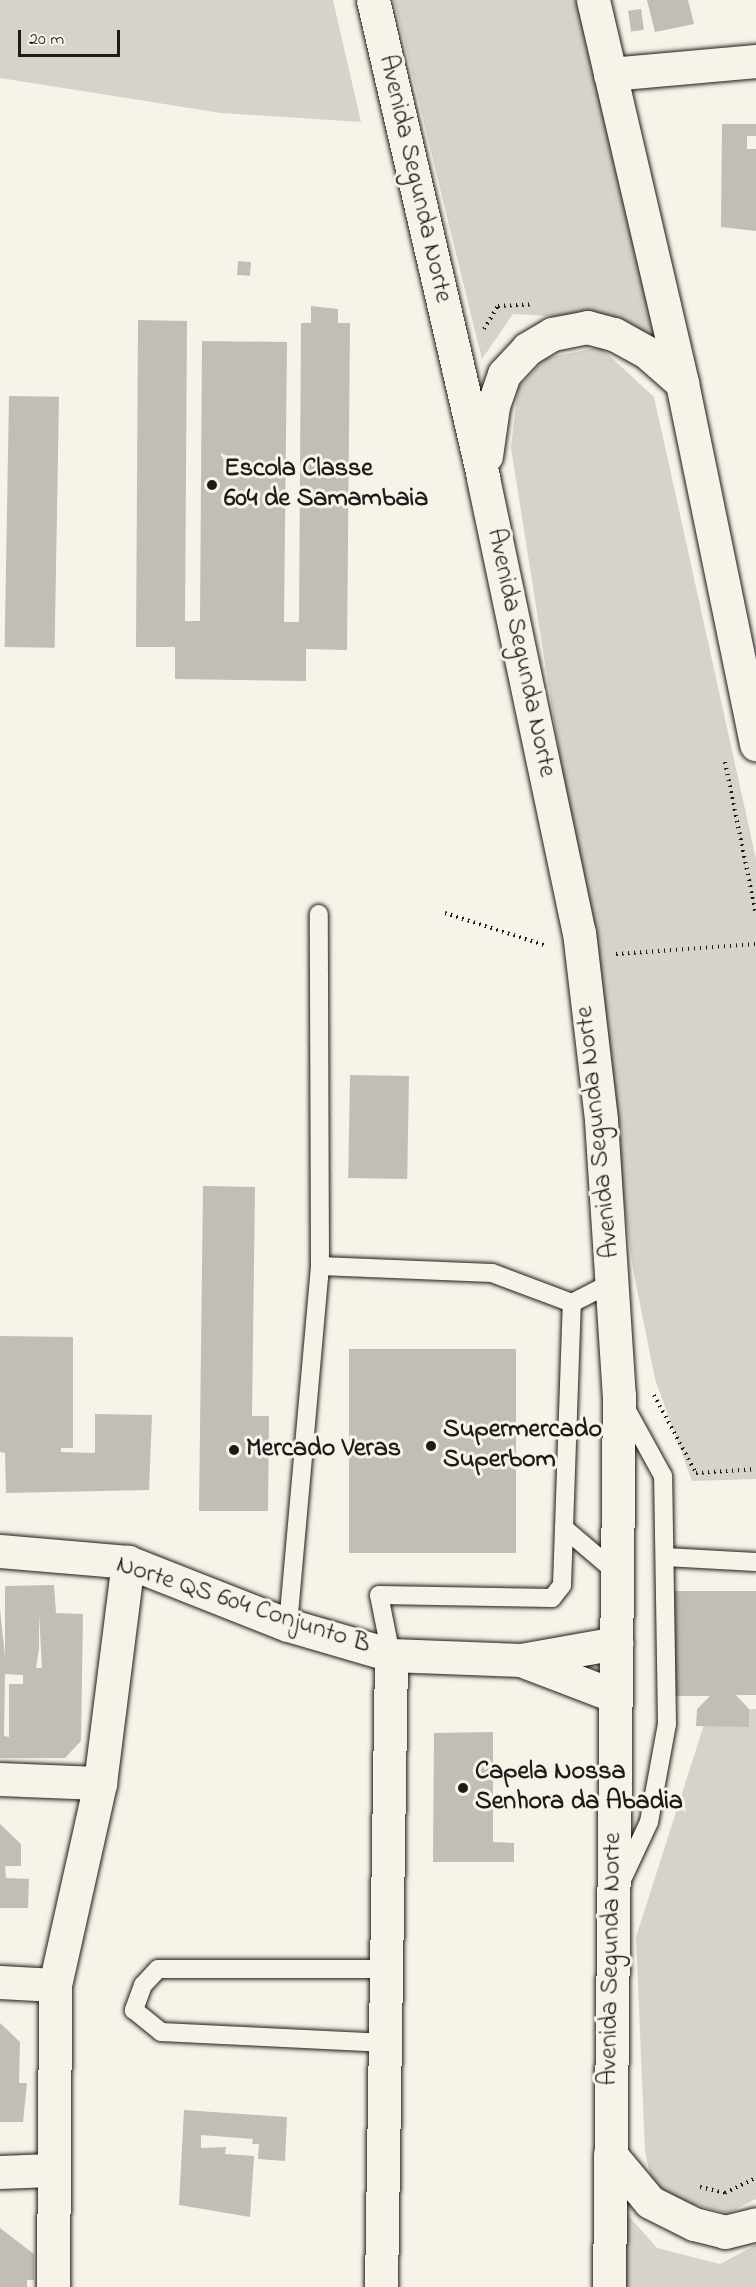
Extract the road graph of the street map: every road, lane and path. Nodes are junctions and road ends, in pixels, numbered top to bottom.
1 (373, 0) edge
2 (593, 0) edge
3 (756, 61) edge
4 (610, 74) junction
5 (682, 383) junction
6 (483, 478) junction
7 (756, 745) edge
8 (723, 752) dead end
9 (319, 914) dead end
10 (756, 914) edge
11 (320, 1266) junction
12 (613, 1282) junction
13 (572, 1303) junction
14 (619, 1395) junction
15 (564, 1528) junction
16 (0, 1551) edge
17 (665, 1557) junction
18 (128, 1562) junction
19 (756, 1562) edge
20 (618, 1574) junction
21 (288, 1625) junction
22 (616, 1642) junction
23 (391, 1655) junction
24 (521, 1660) junction
25 (615, 1696) junction
26 (0, 1779) edge
27 (100, 1783) junction
28 (613, 1899) junction
29 (386, 1969) junction
30 (0, 1982) edge
31 (55, 1985) junction
32 (387, 2043) junction
33 (610, 2154) junction
34 (53, 2170) junction
35 (0, 2172) edge
36 (756, 2224) edge
37 (52, 2287) edge
38 (381, 2287) edge
39 (609, 2287) edge

1 - 6 main road, Avenida Segunda Norte
2 - 4 main road
3 - 4 main road
4 - 5 main road
5 - 6 main road
5 - 7 main road
6 - 12 main road, Avenida Segunda Norte
8 - 10 path
9 - 11 lane
11 - 13 lane
11 - 21 lane
12 - 13 lane
12 - 14 main road, Avenida Segunda Norte
13 - 15 lane
14 - 17 lane
14 - 20 main road, Avenida Segunda Norte
15 - 20 lane
15 - 23 lane
16 - 18 main road, Norte QS 604 Conjunto B
17 - 19 lane
17 - 28 lane
18 - 21 main road, Norte QS 604 Conjunto B
18 - 27 main road
20 - 22 main road, Avenida Segunda Norte
21 - 23 main road, Norte QS 604 Conjunto B
22 - 24 main road, Norte QS 604 Conjunto B
22 - 25 main road, Avenida Segunda Norte
23 - 24 main road, Norte QS 604 Conjunto B
23 - 29 main road
24 - 25 main road, Norte QS 604 Conjunto B
25 - 28 main road, Avenida Segunda Norte
26 - 27 main road
27 - 31 main road
28 - 33 main road, Avenida Segunda Norte
29 - 32 main road
29 - 32 lane
30 - 31 main road
31 - 34 main road
32 - 38 main road
33 - 36 main road
33 - 39 main road, Avenida Segunda Norte
34 - 35 main road
34 - 37 main road

